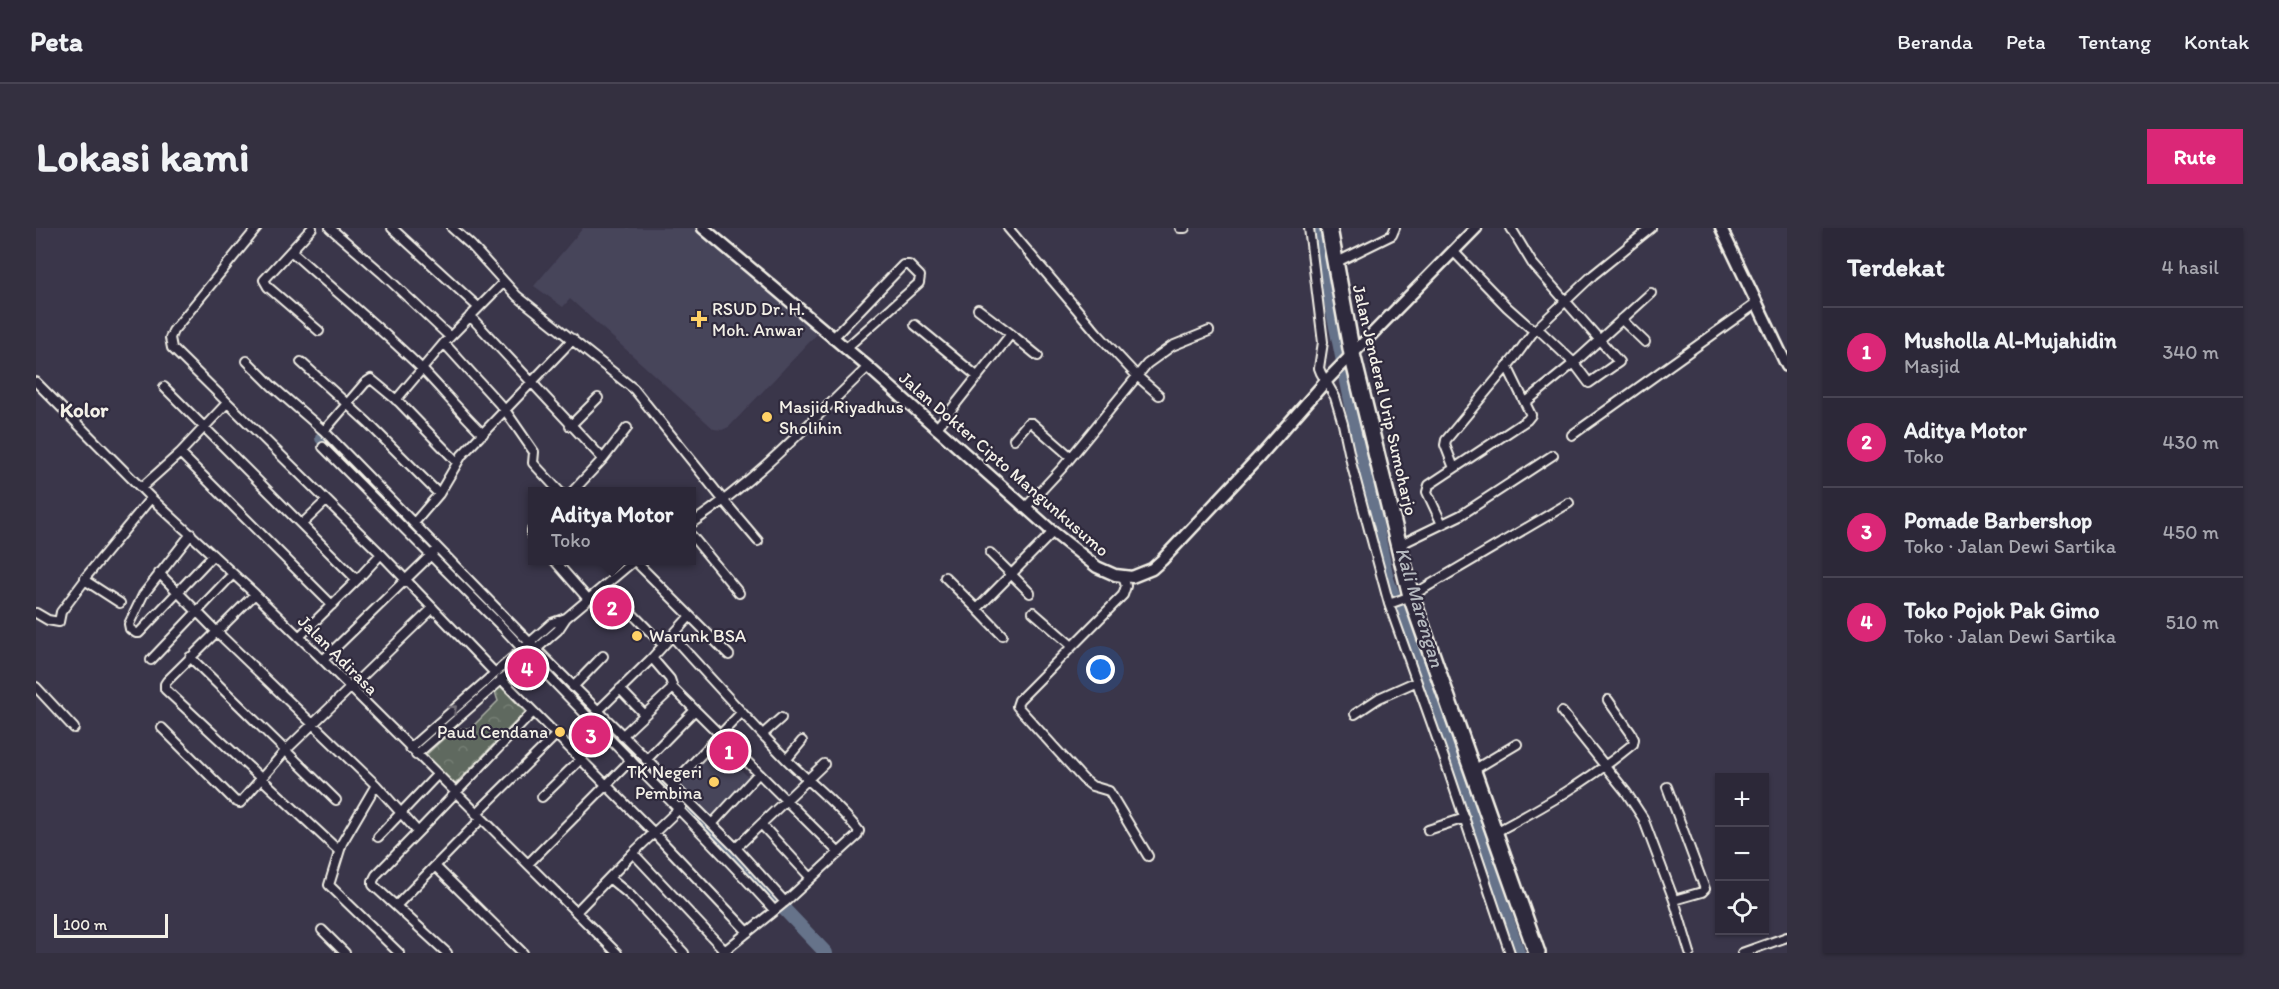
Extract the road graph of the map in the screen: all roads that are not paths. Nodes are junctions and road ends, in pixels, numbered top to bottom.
1 (257, 228) edge
2 (312, 228) edge
3 (330, 228) edge
4 (392, 228) edge
5 (452, 228) edge
6 (703, 228) edge
7 (1008, 228) edge
8 (1309, 228) edge
9 (1329, 228) edge
10 (1395, 228) edge
11 (1476, 228) edge
12 (1511, 228) edge
13 (1651, 228) edge
14 (1721, 228) edge
15 (1453, 251) junction
16 (292, 252) junction
17 (1335, 263) junction
18 (504, 282) junction
19 (1651, 293) dead end
20 (1564, 301) junction
21 (1757, 303) junction
22 (478, 307) junction
23 (978, 309) dead end
24 (470, 316) junction
25 (1622, 319) junction
26 (915, 325) dead end
27 (1535, 329) junction
28 (319, 331) dead end
29 (1209, 331) dead end
30 (1011, 334) junction
31 (573, 339) junction
32 (831, 339) junction
33 (447, 340) junction
34 (1601, 340) junction
35 (1645, 342) dead end
36 (845, 349) junction
37 (1038, 356) dead end
38 (1349, 358) junction
39 (247, 361) dead end
40 (301, 362) dead end
41 (1574, 363) junction
42 (1507, 366) junction
43 (1787, 366) edge
44 (421, 368) junction
45 (868, 368) junction
46 (1137, 376) junction
47 (978, 377) junction
48 (1328, 379) junction
49 (36, 382) edge
50 (533, 382) junction
51 (164, 387) dead end
52 (1159, 394) dead end
53 (598, 398) dead end
54 (396, 400) junction
55 (1526, 402) junction
56 (227, 403) junction
57 (348, 404) junction
58 (505, 410) junction
59 (570, 426) junction
60 (205, 427) junction
61 (627, 428) dead end
62 (936, 429) junction
63 (324, 431) junction
64 (483, 434) junction
65 (1572, 435) dead end
66 (1014, 439) dead end
67 (323, 447) dead end
68 (180, 453) junction
69 (1553, 454) dead end
70 (1071, 457) junction
71 (603, 459) junction
72 (457, 462) junction
73 (1454, 468) junction
74 (556, 487) edge
75 (577, 487) edge
76 (141, 488) junction
77 (439, 494) junction
78 (151, 498) junction
79 (326, 501) junction
80 (724, 501) junction
81 (1569, 503) dead end
82 (1026, 507) junction
83 (696, 520) edge
84 (414, 523) junction
85 (302, 524) junction
86 (1442, 524) junction
87 (1053, 532) junction
88 (191, 534) junction
89 (696, 541) edge
90 (758, 541) dead end
91 (1399, 545) junction
92 (437, 549) junction
93 (381, 554) junction
94 (990, 554) dead end
95 (213, 555) junction
96 (430, 556) junction
97 (558, 565) edge
98 (628, 565) edge
99 (635, 565) edge
100 (159, 573) junction
101 (233, 574) junction
102 (1012, 575) junction
103 (945, 577) dead end
104 (1123, 577) junction
105 (405, 579) junction
106 (85, 580) junction
107 (357, 580) junction
108 (605, 586) junction
109 (178, 592) junction
110 (738, 593) dead end
111 (1030, 593) dead end
112 (255, 594) junction
113 (588, 599) junction
114 (1399, 600) junction
115 (120, 603) dead end
116 (332, 604) junction
117 (433, 608) junction
118 (977, 609) junction
119 (196, 612) junction
120 (1033, 612) dead end
121 (36, 613) edge
122 (690, 616) junction
123 (566, 618) junction
124 (217, 633) junction
125 (1002, 635) dead end
126 (672, 636) junction
127 (299, 637) junction
128 (530, 642) junction
129 (663, 645) junction
130 (1071, 646) junction
131 (522, 648) junction
132 (536, 649) junction
133 (729, 655) dead end
134 (528, 656) junction
135 (603, 656) dead end
136 (190, 657) junction
137 (652, 658) junction
138 (152, 660) dead end
139 (323, 660) junction
140 (494, 672) junction
141 (501, 679) junction
142 (1415, 681) junction
143 (36, 687) edge
144 (573, 687) junction
145 (350, 688) junction
146 (673, 688) junction
147 (620, 689) junction
148 (1608, 700) dead end
149 (695, 710) junction
150 (598, 711) junction
151 (533, 712) junction
152 (742, 712) junction
153 (1562, 712) dead end
154 (644, 714) junction
155 (1355, 714) dead end
156 (781, 718) dead end
157 (314, 724) junction
158 (74, 728) dead end
159 (162, 728) dead end
160 (763, 734) junction
161 (556, 735) junction
162 (720, 735) junction
163 (622, 736) junction
164 (802, 741) dead end
165 (1518, 744) dead end
166 (410, 748) junction
167 (286, 750) junction
168 (416, 754) junction
169 (580, 759) junction
170 (646, 759) junction
171 (787, 759) junction
172 (631, 760) junction
173 (824, 764) dead end
174 (1604, 766) junction
175 (1472, 771) junction
176 (758, 774) junction
177 (437, 775) junction
178 (262, 779) junction
179 (808, 779) junction
180 (605, 784) junction
181 (376, 785) junction
182 (672, 785) junction
183 (1667, 787) dead end
184 (455, 792) junction
185 (542, 797) dead end
186 (336, 800) dead end
187 (688, 801) junction
188 (785, 801) junction
189 (679, 809) junction
190 (401, 812) junction
191 (478, 817) junction
192 (1465, 818) junction
193 (712, 824) junction
194 (761, 824) junction
195 (1428, 830) dead end
196 (418, 832) junction
197 (654, 833) junction
198 (1494, 833) junction
199 (378, 837) dead end
200 (735, 848) junction
201 (338, 850) junction
202 (633, 853) junction
203 (839, 853) junction
204 (1148, 856) dead end
205 (528, 864) junction
206 (435, 866) junction
207 (609, 878) junction
208 (811, 878) junction
209 (1674, 900) junction
210 (784, 903) junction
211 (396, 906) junction
212 (774, 910) junction
213 (576, 912) junction
214 (322, 930) dead end
215 (748, 932) junction
216 (1787, 937) edge
217 (724, 952) edge
218 (345, 953) edge
219 (399, 953) edge
220 (447, 953) edge
221 (522, 953) edge
222 (617, 953) edge
223 (684, 953) edge
224 (1510, 953) edge
225 (1537, 953) edge
226 (1690, 953) edge
227 (1742, 953) edge

1 - 56 street
2 - 16 street
3 - 33 street
4 - 22 street
5 - 18 street
6 - 32 street, Jalan Dokter Cipto Mangunkusumo
7 - 46 street
8 - 48 street
9 - 17 highway, Jalan Jenderal Urip Sumoharjo
10 - 17 street
11 - 15 street
12 - 20 street
13 - 20 street
14 - 21 street
15 - 27 street
15 - 38 street
16 - 28 street
16 - 44 street
17 - 38 highway, Jalan Jenderal Urip Sumoharjo
18 - 22 street
18 - 31 street
19 - 25 street
20 - 27 street
20 - 34 street
21 - 43 street
21 - 65 street
22 - 24 street
23 - 30 street
24 - 33 street
24 - 50 street
25 - 34 street
25 - 35 street
26 - 47 street
27 - 41 street
27 - 42 street
29 - 46 street
30 - 37 street
30 - 47 street
31 - 50 street
31 - 80 street
32 - 36 street, Jalan Dokter Cipto Mangunkusumo
32 - 36 street
33 - 44 street
33 - 58 street
34 - 41 street
34 - 41 street
36 - 45 street, Jalan Dokter Cipto Mangunkusumo
38 - 48 street
38 - 91 highway, Jalan Jenderal Urip Sumoharjo
39 - 63 street
40 - 57 street
41 - 55 street
42 - 55 street
42 - 73 street
44 - 54 street
44 - 64 street
45 - 62 street, Jalan Dokter Cipto Mangunkusumo
45 - 80 street
46 - 52 street
46 - 70 street
47 - 62 street
48 - 104 street
48 - 114 street
49 - 76 street, Jalan Adirasa
50 - 58 street
50 - 59 street
51 - 60 street
53 - 59 street
54 - 57 street
54 - 72 street
55 - 73 street
56 - 60 street
56 - 79 street
57 - 63 street
57 - 77 street
58 - 64 street
58 - 74 street
59 - 71 street
60 - 68 street
60 - 85 street
61 - 71 street
62 - 82 street, Jalan Dokter Cipto Mangunkusumo
63 - 84 street
64 - 72 street
66 - 70 street
67 - 96 street
68 - 76 street
68 - 116 street
69 - 86 street
70 - 82 street
71 - 75 street
72 - 77 street
73 - 86 street
76 - 78 street, Jalan Adirasa
77 - 84 street
78 - 88 street, Jalan Adirasa
78 - 106 street
79 - 85 street
79 - 93 street
80 - 83 street
80 - 90 street
81 - 114 street
82 - 87 street, Jalan Dokter Cipto Mangunkusumo
84 - 92 street
85 - 107 street
86 - 91 street
87 - 102 street
87 - 104 street, Jalan Dokter Cipto Mangunkusumo
88 - 95 street, Jalan Adirasa
88 - 100 street
89 - 110 street
91 - 114 highway, Jalan Jenderal Urip Sumoharjo
92 - 96 street
92 - 128 street
93 - 105 street
93 - 107 street
94 - 102 street
95 - 101 street, Jalan Adirasa
95 - 109 street
96 - 105 street
96 - 131 street
97 - 113 street
98 - 108 street
99 - 122 street
100 - 109 street
100 - 109 street
101 - 112 street, Jalan Adirasa
101 - 119 street
102 - 111 street
102 - 118 street
103 - 118 street
104 - 130 street
105 - 117 street
105 - 139 street
106 - 115 street
106 - 121 street
107 - 116 street
108 - 113 street
108 - 129 street
109 - 119 street
112 - 124 street
112 - 127 street, Jalan Adirasa
113 - 123 street
114 - 142 street
114 - 175 highway, Jalan Jenderal Urip Sumoharjo
116 - 127 street
117 - 140 street
117 - 145 street
118 - 125 street
119 - 124 street
119 - 138 street
120 - 130 street
122 - 126 street
122 - 133 street
123 - 128 street
123 - 132 street
124 - 136 street
124 - 157 street
126 - 129 street
126 - 152 street
127 - 139 street, Jalan Adirasa
128 - 131 street
128 - 132 street
129 - 137 street
130 - 204 street
131 - 134 street
131 - 140 street
132 - 134 street
132 - 144 street
134 - 141 street
134 - 172 street
135 - 144 street
136 - 167 street
136 - 178 street
137 - 146 street
137 - 147 street
139 - 145 street, Jalan Adirasa
166 -> 140 street
141 - 151 street
141 - 168 street
142 - 155 street
142 - 192 street
143 - 158 street
144 - 150 street
145 - 157 street
145 - 166 street, Jalan Adirasa
146 - 149 street
146 - 154 street
147 - 150 street
147 - 154 street
148 - 174 street
149 - 162 street
149 - 170 street
150 - 163 street
151 - 161 street
151 - 184 street
152 - 160 street
152 - 162 street
153 - 174 street
154 - 163 street
156 - 160 street
157 - 167 street
157 - 181 street
159 - 178 street
160 - 171 street
161 - 169 street
161 - 191 street
162 - 176 street
162 - 182 street
163 - 170 street
164 - 171 street
165 - 175 street
166 - 168 street, Jalan Adirasa
167 - 178 street
167 - 186 street
168 - 177 street, Jalan Adirasa
169 - 180 street
169 - 185 street
170 - 182 street
171 - 179 street
172 - 180 street
172 - 189 street
173 - 179 street
174 - 198 street
174 - 209 street
175 - 198 highway, Jalan Jenderal Urip Sumoharjo
176 - 188 street
176 - 193 street
177 - 184 street, Jalan Adirasa
177 - 190 street
178 - 201 street
179 - 188 street
179 - 203 street
180 - 197 street
180 - 205 street
181 - 190 street
181 - 201 street
182 - 187 street
183 - 209 street
184 - 191 street, Jalan Adirasa
184 - 196 street
187 - 189 street
187 - 193 street
188 - 194 street
188 - 203 street
189 - 197 street
189 - 212 street
190 - 196 street
190 - 199 street
191 - 205 street, Jalan Adirasa
191 - 206 street
192 - 195 street
192 - 224 street
193 - 200 street
194 - 200 street
194 - 208 street
196 - 211 street
197 - 202 street
197 - 215 street
198 - 225 highway, Jalan Jenderal Urip Sumoharjo
200 - 210 street
201 - 219 street
202 - 207 street
202 - 217 street
203 - 208 street
205 - 213 street, Jalan Adirasa
206 - 211 street
206 - 221 street
207 - 213 street
207 - 223 street
208 - 210 street
209 - 226 street
210 - 212 street
211 - 220 street
212 - 215 street
213 - 222 street, Jalan Adirasa
214 - 218 street
215 - 217 street
216 - 227 street

